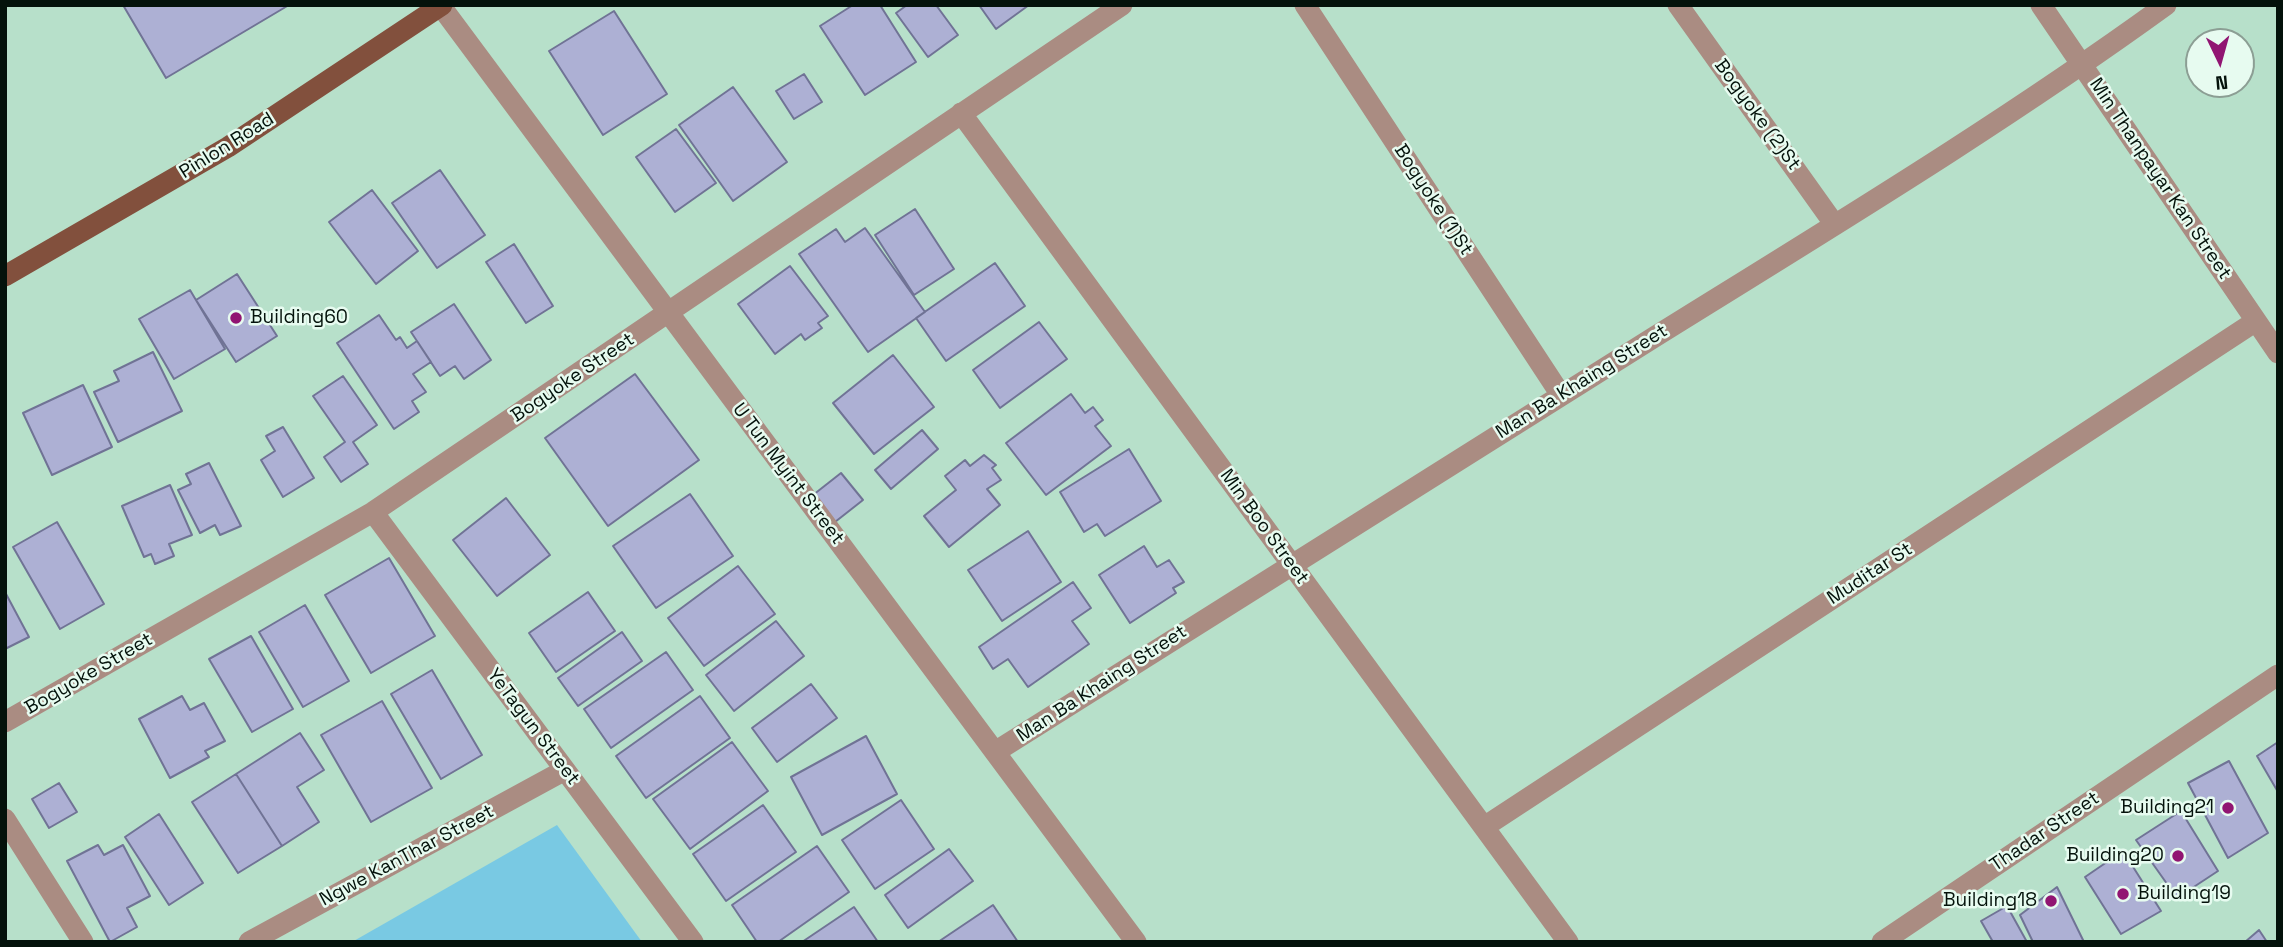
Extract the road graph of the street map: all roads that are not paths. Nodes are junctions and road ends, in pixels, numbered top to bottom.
1 (1122, 5) edge
2 (1305, 5) edge
3 (1678, 5) edge
4 (2041, 5) edge
5 (2166, 5) edge
6 (441, 6) edge
7 (2083, 65) junction
8 (961, 113) junction
9 (1835, 225) junction
10 (5, 276) edge
11 (669, 314) junction
12 (2256, 321) junction
13 (2278, 353) edge
14 (1561, 395) junction
15 (373, 512) junction
16 (1291, 563) junction
17 (2278, 675) edge
18 (5, 722) edge
19 (995, 752) junction
20 (565, 770) junction
21 (5, 819) edge
22 (1484, 827) junction
23 (83, 942) edge
24 (249, 942) edge
25 (693, 942) edge
26 (1136, 942) edge
27 (1568, 942) edge
28 (1882, 942) edge

1 - 8 street, Bogyoke Street
2 - 14 street, Bogyoke (1)St
3 - 9 street, Bogyoke (2)St
4 - 7 street, Min Thanpayar Kan Street
5 - 7 street, Man Ba Khaing Street
6 - 10 main road, Pinlon Road
6 - 11 street, U Tun Myint Street
7 - 9 street, Man Ba Khaing Street
7 - 12 street, Min Thanpayar Kan Street
8 - 11 street, Bogyoke Street
8 - 16 street, Min Boo Street
9 - 14 street, Man Ba Khaing Street
11 - 15 street, Bogyoke Street
11 - 19 street, U Tun Myint Street
12 - 13 street, Min Thanpayar Kan Street
12 - 22 street, Muditar St
14 - 16 street, Man Ba Khaing Street
15 - 18 street, Bogyoke Street
15 - 20 street, YeTagun Street
16 - 19 street, Man Ba Khaing Street
16 - 22 street, Min Boo Street
17 - 28 street, Thadar Street
19 - 26 street, U Tun Myint Street
20 - 24 street, Ngwe KanThar Street
20 - 25 street, YeTagun Street
21 - 23 street
22 - 27 street, Min Boo Street

